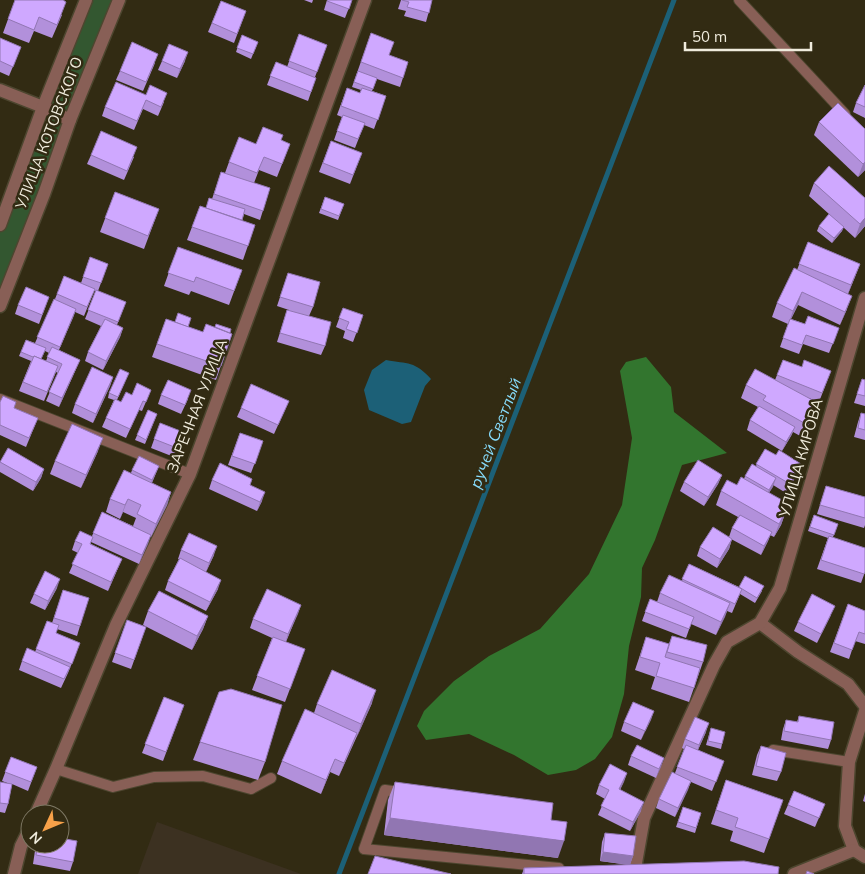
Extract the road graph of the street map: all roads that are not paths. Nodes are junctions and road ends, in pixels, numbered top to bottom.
1 (86, 0) edge
2 (119, 0) edge
3 (365, 0) edge
4 (739, 0) edge
5 (0, 90) edge
6 (43, 107) junction
7 (70, 120) junction
8 (851, 120) edge
9 (0, 225) edge
10 (865, 298) edge
11 (0, 306) edge
12 (0, 399) edge
13 (190, 474) junction
14 (760, 624) junction
15 (865, 706) edge
16 (865, 712) edge
17 (773, 750) edge
18 (849, 762) junction
19 (56, 770) junction
20 (270, 778) dead end
21 (412, 794) edge
22 (41, 804) edge
23 (854, 850) junction
24 (20, 853) edge
25 (865, 857) edge
26 (568, 869) edge
27 (14, 874) edge
28 (634, 874) edge
29 (794, 874) edge

1 - 6 street, УЛИЦА КОТОВСКОГО
2 - 7 street, УЛИЦА КОТОВСКОГО
3 - 13 street, ЗАРЕЧНАЯ УЛИЦА
4 - 8 lane
5 - 6 street
6 - 7 street
6 - 9 street, УЛИЦА КОТОВСКОГО
7 - 11 street, УЛИЦА КОТОВСКОГО
10 - 14 street, УЛИЦА КИРОВА
12 - 13 lane
13 - 19 street, ЗАРЕЧНАЯ УЛИЦА
14 - 15 street
14 - 28 street
16 - 18 street
17 - 18 lane
18 - 23 street
19 - 20 lane
19 - 22 street, ЗАРЕЧНАЯ УЛИЦА
21 - 26 lane
23 - 25 street
23 - 29 street
24 - 27 street

